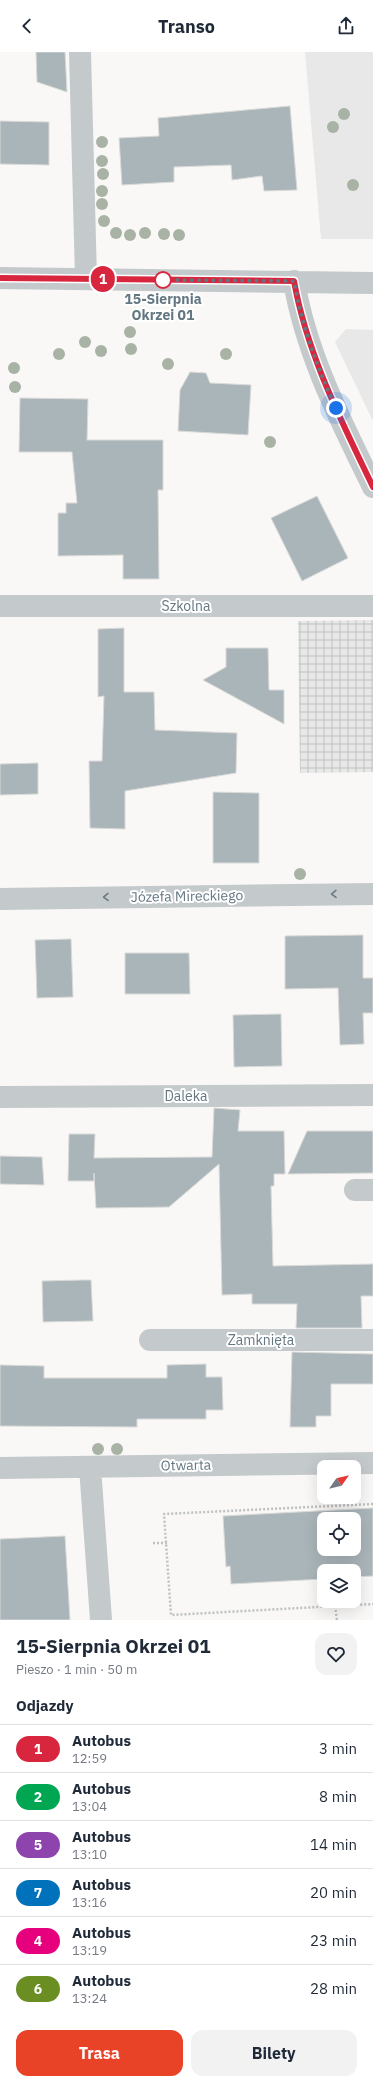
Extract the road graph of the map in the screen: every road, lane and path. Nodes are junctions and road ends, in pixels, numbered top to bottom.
1 (80, 52) edge
2 (0, 278) edge
3 (86, 278) junction
4 (294, 281) junction
5 (373, 283) edge
6 (372, 481) edge
7 (0, 606) edge
8 (373, 606) edge
9 (373, 894) edge
10 (0, 899) edge
11 (373, 1095) edge
12 (0, 1097) edge
13 (150, 1340) dead end
14 (373, 1340) edge
15 (373, 1463) edge
16 (90, 1467) junction
17 (0, 1468) edge
18 (373, 1504) edge
19 (153, 1543) dead end
20 (167, 1543) junction
21 (373, 1604) edge
22 (361, 1605) edge
23 (317, 1607) edge
24 (335, 1608) edge
25 (101, 1620) edge
26 (337, 1620) edge

1 - 3 street
2 - 3 street
3 - 4 street
4 - 5 street
4 - 6 street
7 - 8 street, Szkolna
9 -> 10 street, Józefa Mireckiego
11 - 12 street, Daleka
13 - 14 street, Zamknięta
15 - 16 street, Otwarta
16 - 17 street, Otwarta
16 - 25 street
18 - 20 path
19 - 20 path
20 - 23 path
21 - 22 path
24 - 26 path

